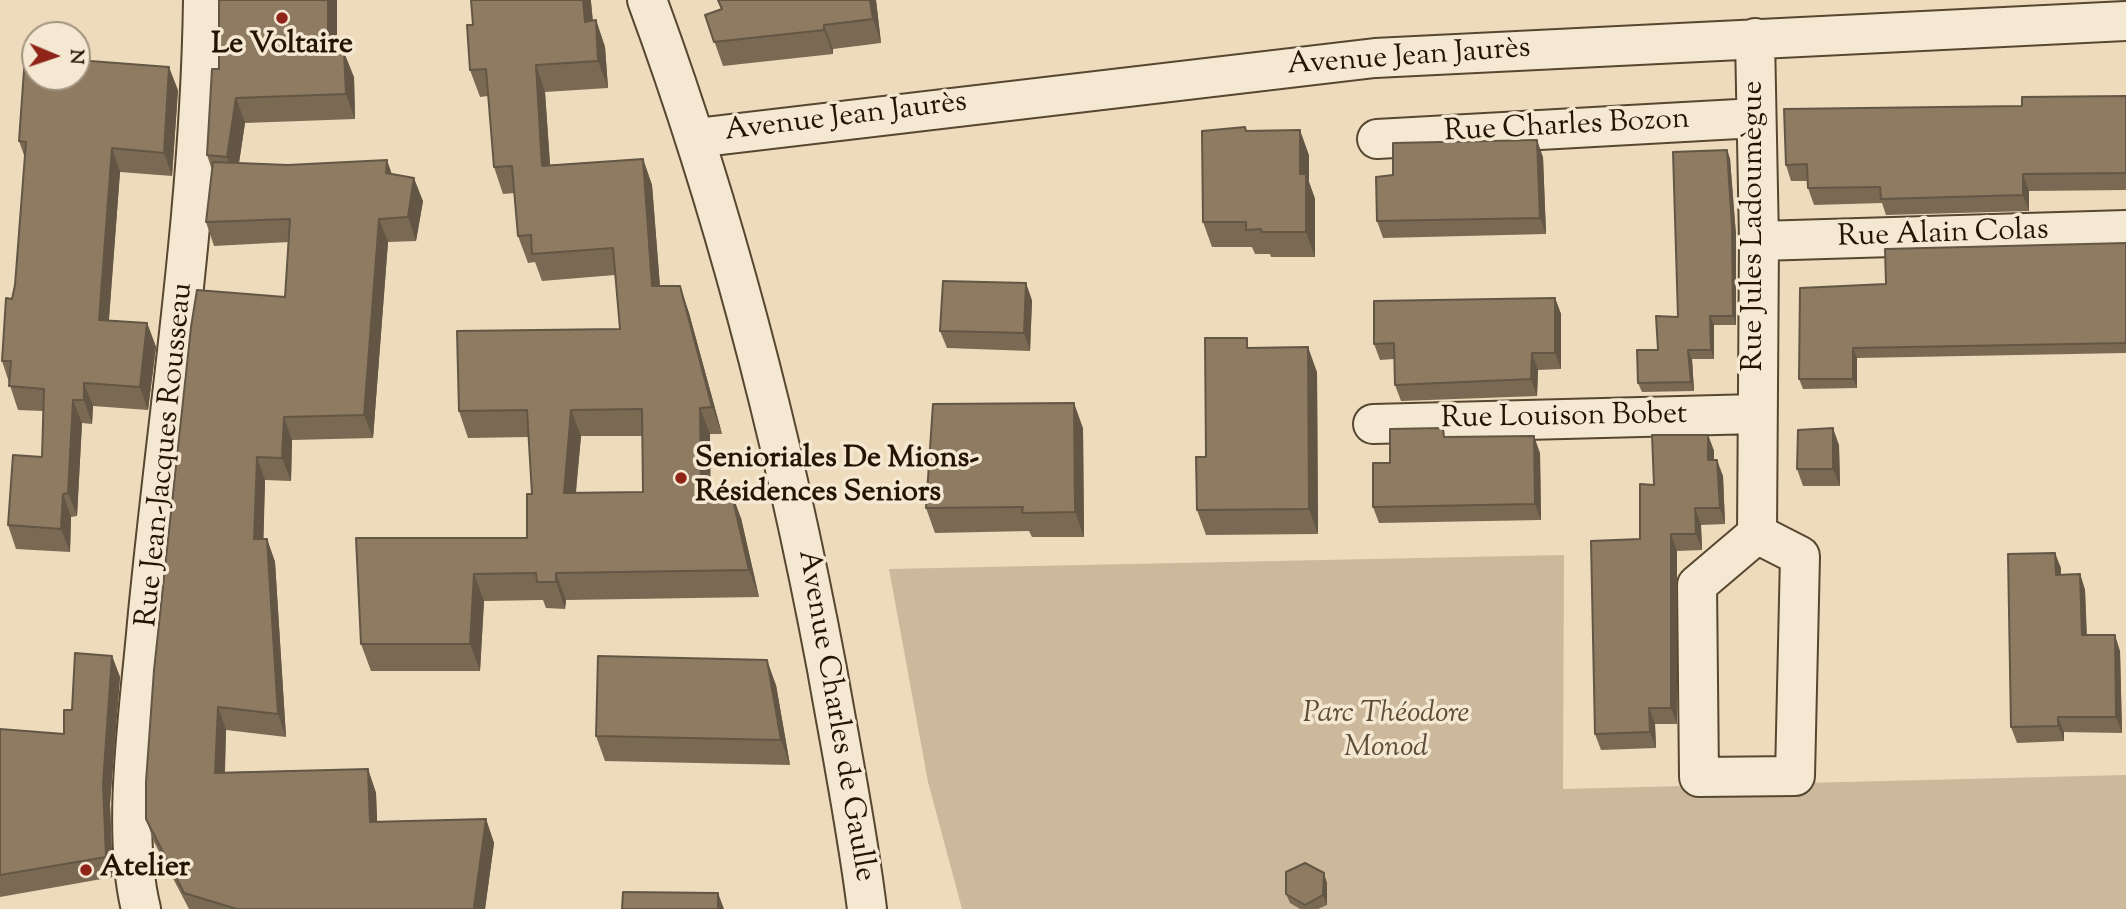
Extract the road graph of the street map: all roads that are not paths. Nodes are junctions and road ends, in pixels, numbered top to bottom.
1 (203, 0) edge
2 (647, 0) edge
3 (2126, 21) edge
4 (1755, 38) junction
5 (1756, 118) junction
6 (696, 138) junction
7 (1377, 139) dead end
8 (2126, 230) edge
9 (1759, 241) junction
10 (1756, 414) junction
11 (1373, 424) dead end
12 (1757, 534) junction
13 (141, 909) edge
14 (867, 909) edge

1 - 13 street, Rue Jean-Jacques Rousseau
2 - 6 street, Avenue Charles de Gaulle
3 - 4 street, Avenue Jean Jaurès
4 - 5 street, Rue Jules Ladoumègue
4 - 6 street, Avenue Jean Jaurès
5 - 7 street, Rue Charles Bozon
5 - 9 street, Rue Jules Ladoumègue
6 - 14 street, Avenue Charles de Gaulle
8 - 9 street, Rue Alain Colas
9 - 10 street, Rue Jules Ladoumègue
10 - 11 street, Rue Louison Bobet
10 - 12 street, Rue Jules Ladoumègue
12 - 12 street

